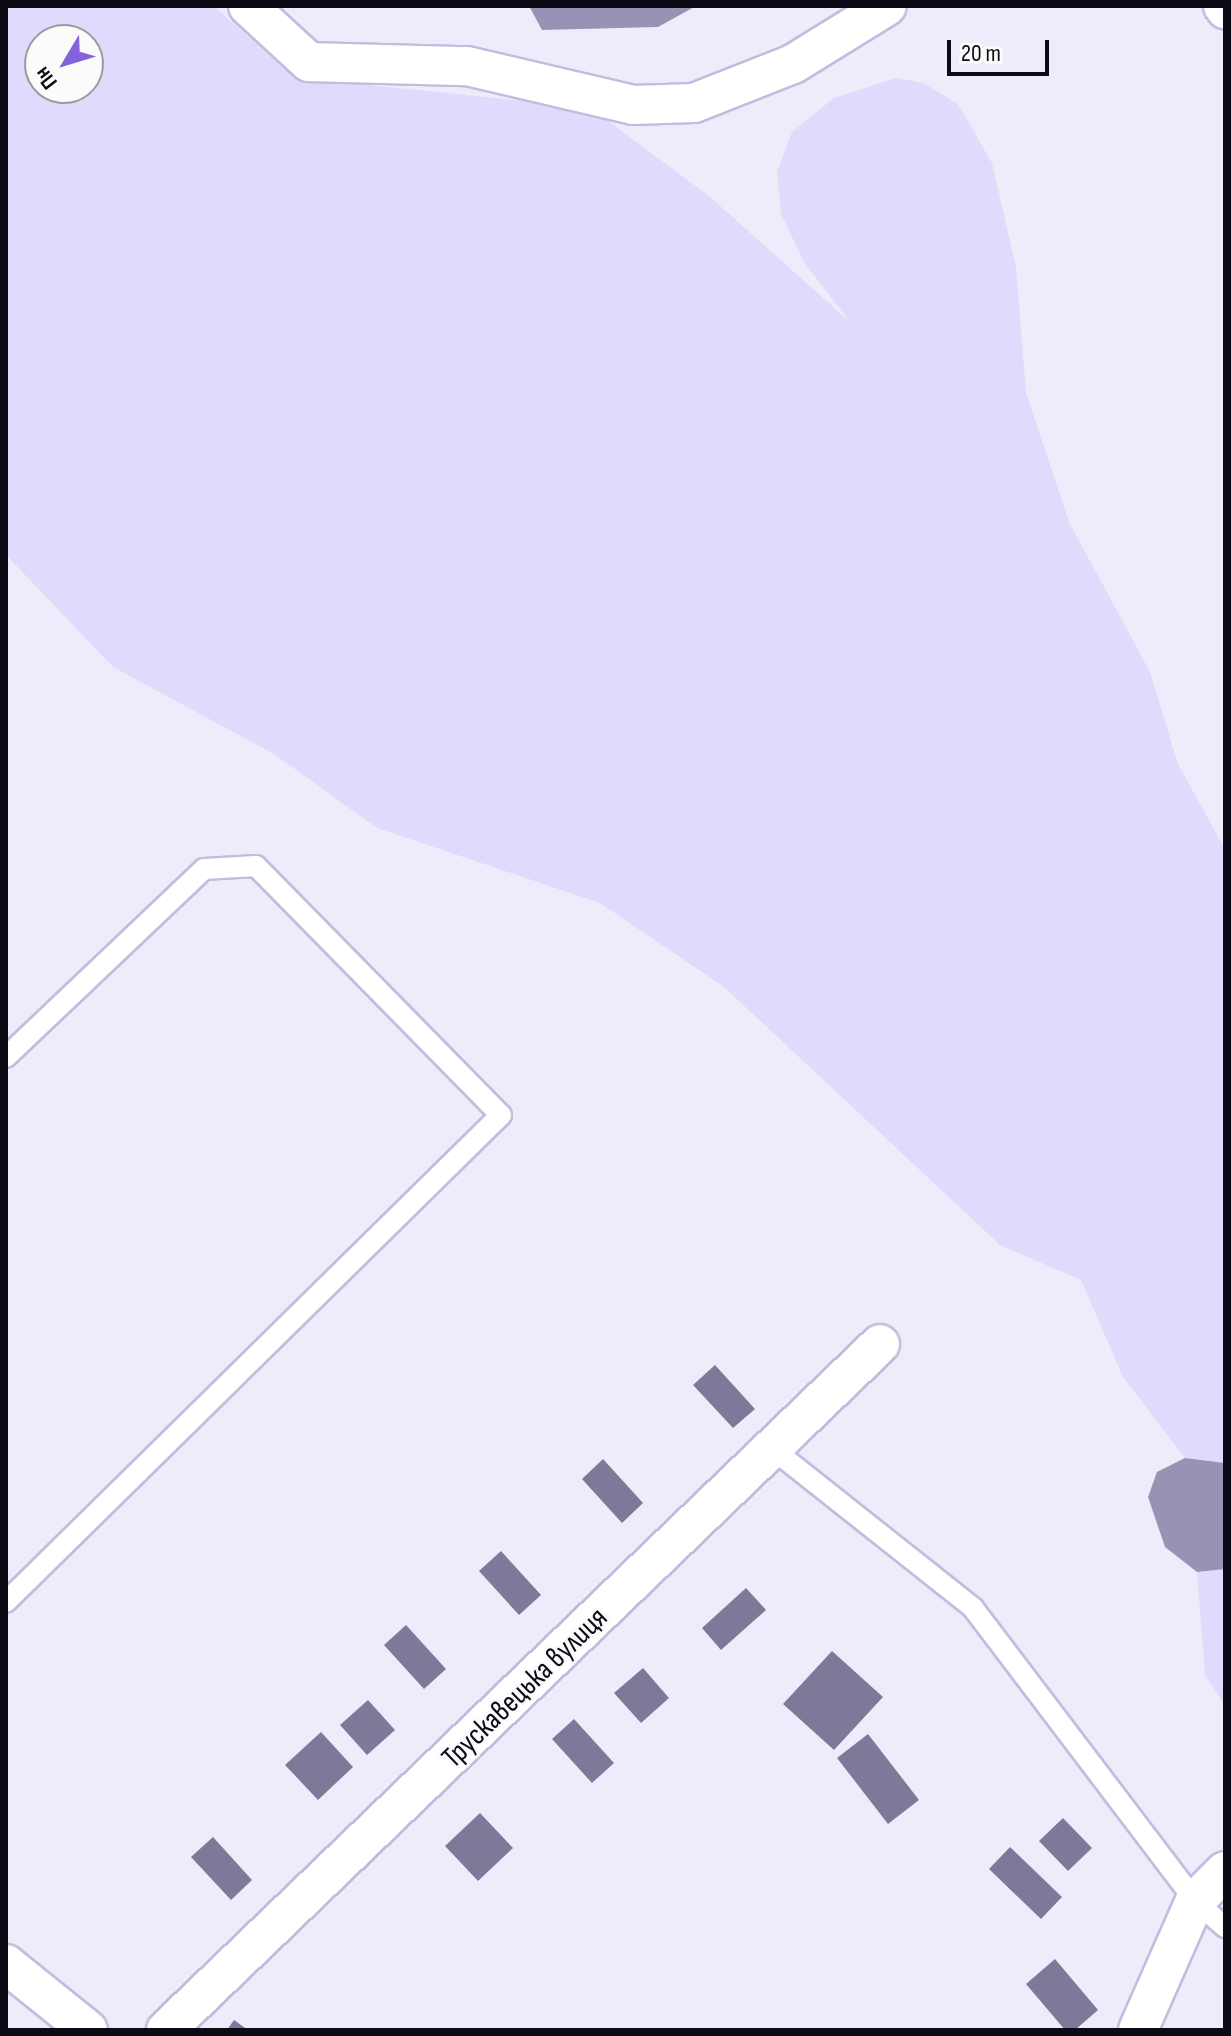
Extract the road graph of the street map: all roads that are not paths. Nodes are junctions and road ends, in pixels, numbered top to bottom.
1 (248, 6) edge
2 (887, 6) edge
3 (6, 1057) edge
4 (880, 1344) dead end
5 (774, 1450) junction
6 (6, 1602) edge
7 (1225, 1871) edge
8 (1195, 1901) junction
9 (1225, 1927) edge
10 (6, 1964) edge
11 (88, 2030) edge
12 (166, 2030) edge
13 (1138, 2030) edge

1 - 2 street
3 - 6 lane
4 - 5 street, Трускавецька вулиця
5 - 8 lane
5 - 12 street, Трускавецька вулиця
7 - 8 street
8 - 9 lane
8 - 13 street
10 - 11 street

